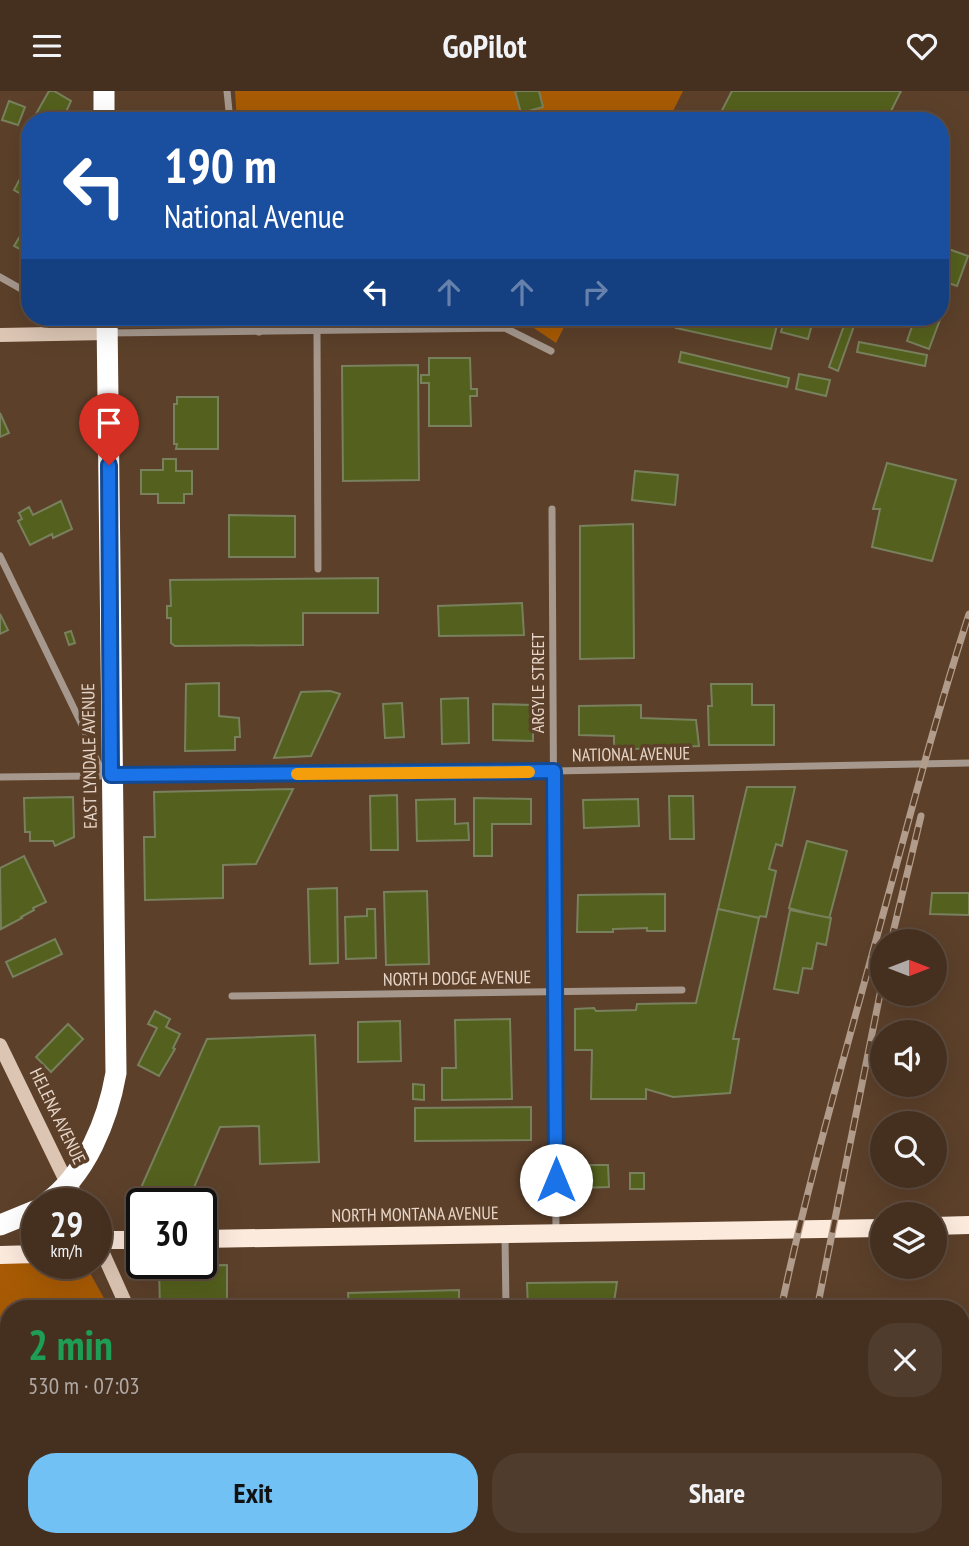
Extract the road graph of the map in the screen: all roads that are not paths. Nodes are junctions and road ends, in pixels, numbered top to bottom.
1 (104, 91) edge
2 (227, 91) edge
3 (104, 112) edge
4 (229, 112) edge
5 (0, 277) edge
6 (21, 289) edge
7 (257, 326) edge
8 (104, 328) edge
9 (258, 332) junction
10 (317, 332) junction
11 (0, 335) edge
12 (551, 351) dead end
13 (552, 509) dead end
14 (0, 556) edge
15 (318, 569) dead end
16 (969, 763) edge
17 (554, 771) junction
18 (107, 775) junction
19 (0, 777) edge
20 (682, 990) dead end
21 (555, 993) junction
22 (232, 996) dead end
23 (0, 1045) edge
24 (67, 1183) junction
25 (62, 1188) edge
26 (70, 1188) edge
27 (969, 1225) edge
28 (947, 1226) edge
29 (870, 1228) edge
30 (556, 1234) junction
31 (505, 1235) junction
32 (217, 1239) edge
33 (21, 1254) edge
34 (0, 1255) edge
35 (112, 1276) edge
36 (123, 1300) edge
37 (506, 1300) edge

1 - 3 highway
2 - 4 street
5 - 6 street
7 - 9 street
8 - 9 street
8 - 11 street
8 - 18 highway, EAST LYNDALE AVENUE
9 - 10 street
10 - 12 street
10 - 15 street
13 - 17 street, ARGYLE STREET
14 - 18 street
16 - 17 street, NATIONAL AVENUE
17 - 18 street, NATIONAL AVENUE
17 - 21 street, ARGYLE STREET
18 - 19 street, NATIONAL AVENUE
18 - 24 highway, EAST LYNDALE AVENUE
20 - 21 street, NORTH DODGE AVENUE
21 - 22 street, NORTH DODGE AVENUE
21 - 30 street, ARGYLE STREET
23 - 24 street, HELENA AVENUE
24 - 25 highway
24 - 26 main road, HELENA AVENUE
27 - 28 main road
29 - 30 main road, NORTH MONTANA AVENUE
30 - 31 main road, NORTH MONTANA AVENUE
31 - 32 main road, NORTH MONTANA AVENUE
31 - 37 street
33 - 34 main road
35 - 36 street

